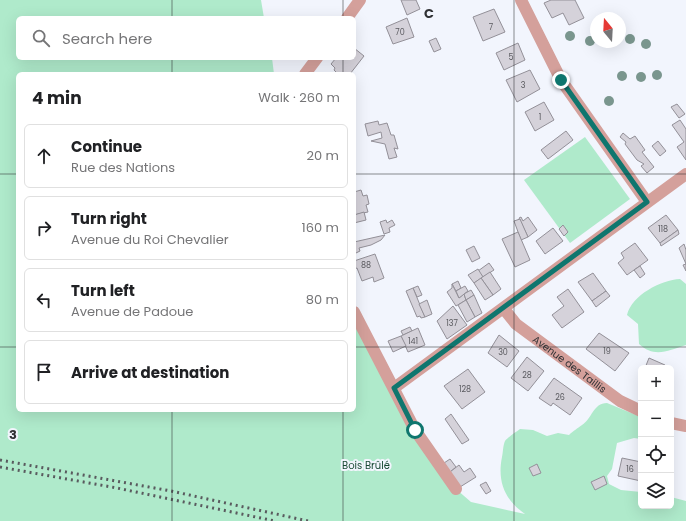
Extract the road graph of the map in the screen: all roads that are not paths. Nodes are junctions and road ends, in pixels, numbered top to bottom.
1 (360, 0) edge
2 (521, 0) edge
3 (348, 16) edge
4 (316, 60) edge
5 (306, 72) edge
6 (686, 174) edge
7 (647, 202) junction
8 (504, 309) junction
9 (356, 316) edge
10 (394, 388) junction
11 (638, 410) edge
12 (674, 423) edge
13 (686, 426) edge
14 (456, 489) dead end

1 - 3 street
2 - 7 street
4 - 5 street
6 - 7 street
7 - 8 street
8 - 10 street
8 - 11 street, Avenue des Taillis
9 - 10 street
10 - 14 street
12 - 13 street

